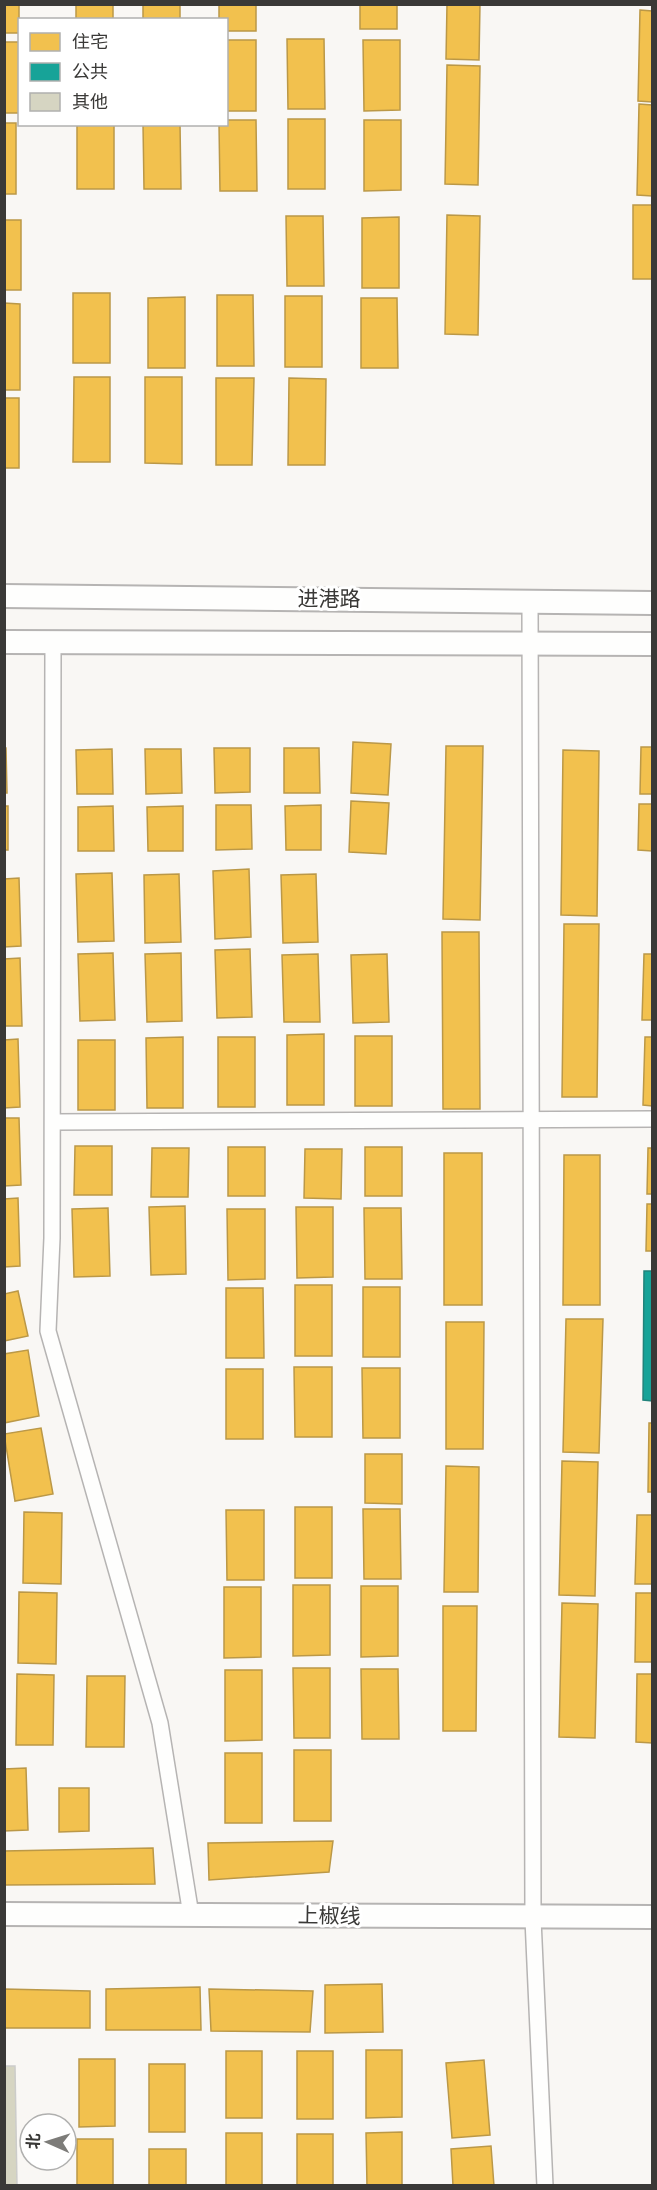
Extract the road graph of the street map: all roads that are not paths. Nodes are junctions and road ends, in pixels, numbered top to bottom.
1 (4, 596) edge
2 (530, 600) junction
3 (652, 603) edge
4 (532, 641) junction
5 (4, 642) edge
6 (53, 642) junction
7 (652, 644) edge
8 (532, 1119) junction
9 (652, 1119) edge
10 (53, 1122) junction
11 (4, 1914) edge
12 (190, 1915) junction
13 (652, 1917) edge
14 (532, 1919) junction
15 (545, 2186) edge

1 - 2 main road, 进港路
2 - 3 main road, 进港路
2 - 4 street
4 - 6 main road, 进港路
4 - 7 main road, 进港路
4 - 8 street
5 - 6 main road, 进港路
6 - 10 street
8 - 9 street
8 - 10 street
8 - 14 street
10 - 12 street
11 - 12 main road, 上椒线
12 - 14 main road, 上椒线
13 - 14 main road, 上椒线
14 - 15 street

